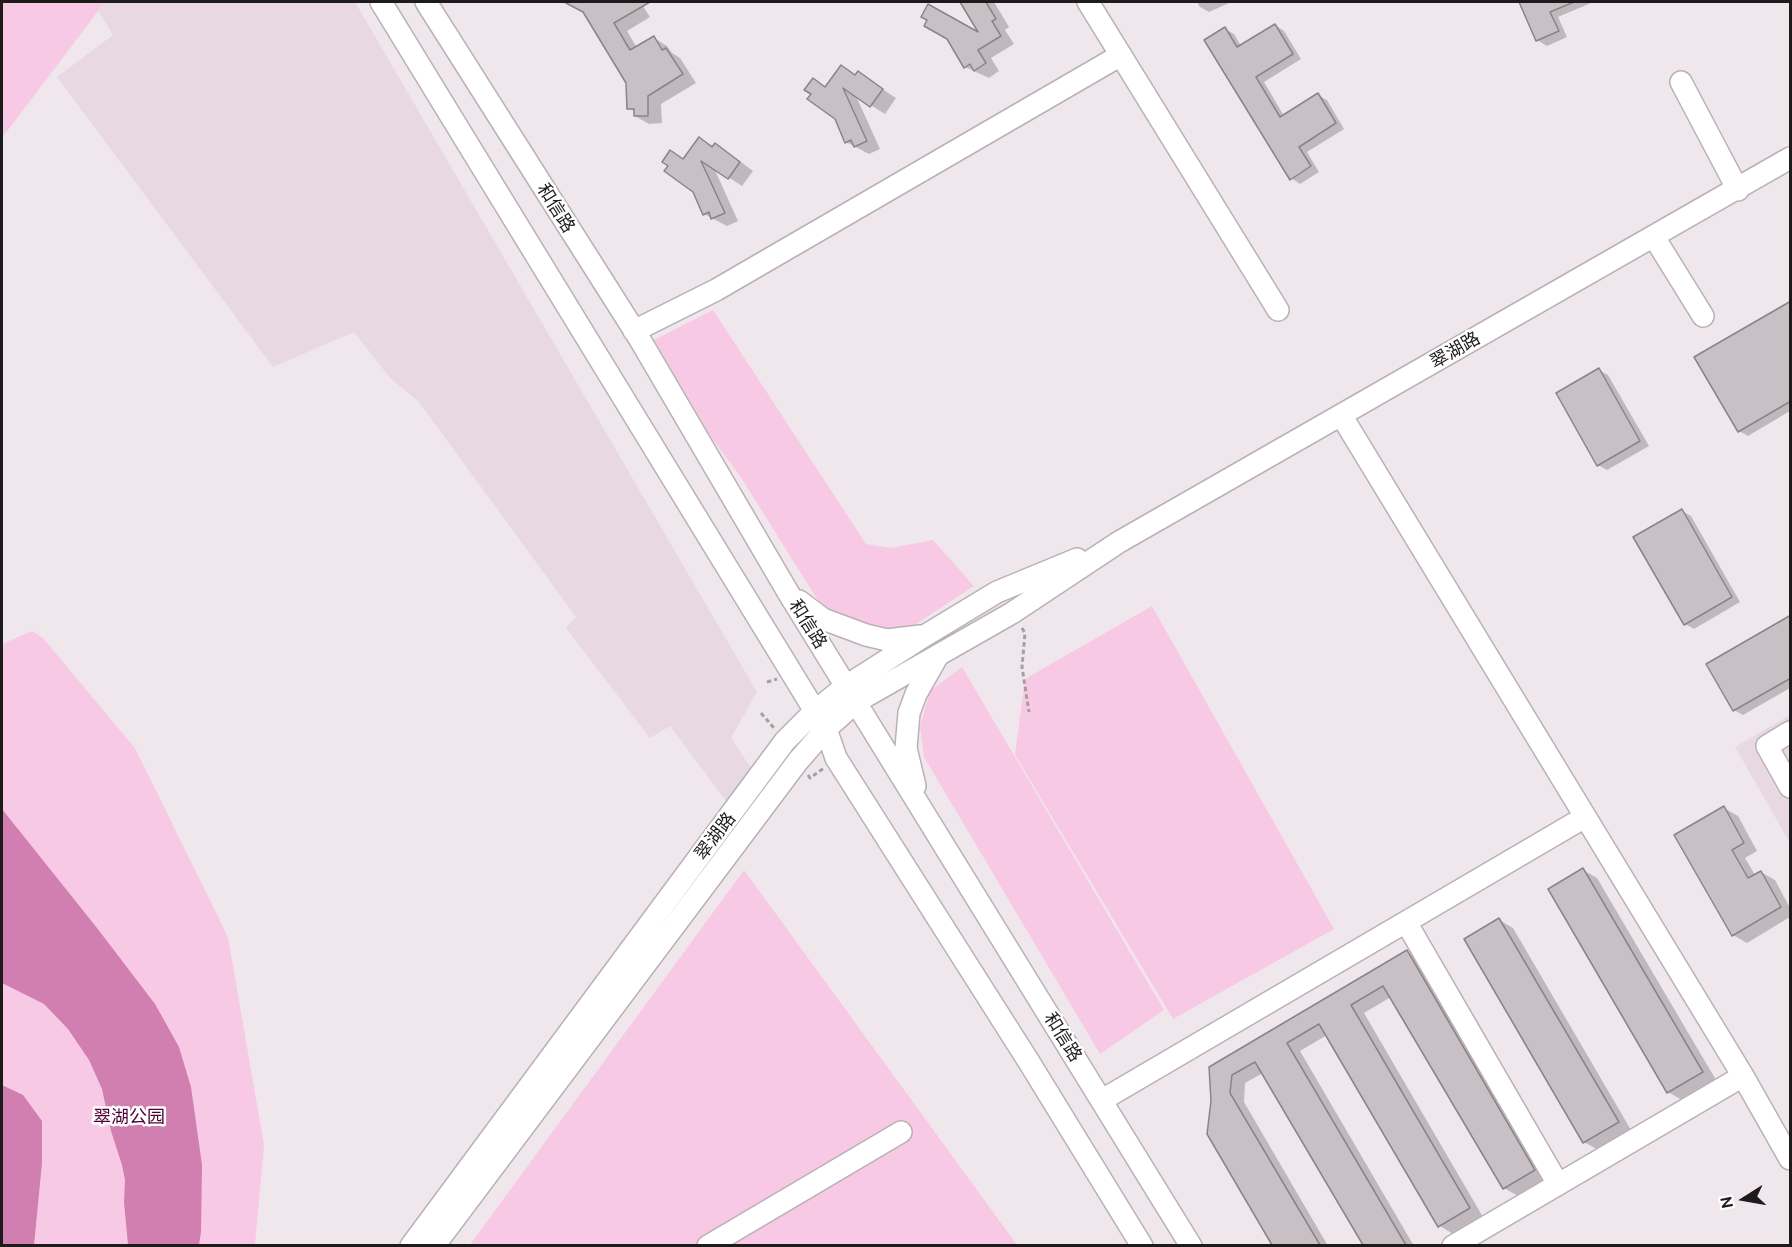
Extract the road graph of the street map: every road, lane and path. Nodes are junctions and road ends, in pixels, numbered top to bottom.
1 (381, 2) edge
2 (426, 2) edge
3 (1088, 2) edge
4 (1121, 55) junction
5 (1681, 81) dead end
6 (1791, 159) edge
7 (1738, 190) junction
8 (1654, 237) junction
9 (1278, 310) dead end
10 (1703, 316) dead end
11 (634, 331) junction
12 (1341, 415) junction
13 (1119, 542) junction
14 (789, 594) junction
15 (1012, 613) junction
16 (926, 634) junction
17 (940, 654) junction
18 (851, 694) junction
19 (1029, 712) dead end
20 (820, 721) junction
21 (1791, 732) edge
22 (1791, 787) edge
23 (921, 807) junction
24 (1585, 818) junction
25 (1406, 922) junction
26 (1743, 1076) junction
27 (1102, 1100) junction
28 (902, 1131) dead end
29 (1788, 1148) edge
30 (1558, 1184) junction
31 (411, 1245) edge
32 (434, 1245) edge
33 (708, 1245) edge
34 (1142, 1245) edge
35 (1191, 1245) edge
36 (1453, 1245) edge

1 - 20 street
2 - 11 street, 和信路
3 - 4 street
4 - 9 street
4 - 11 street
5 - 7 street
6 - 7 street, 翠湖路
7 - 8 street, 翠湖路
8 - 10 street
8 - 12 street, 翠湖路
11 - 14 street, 和信路
12 - 13 street, 翠湖路
12 - 24 street
13 - 15 street, 翠湖路
13 - 16 street, 翠湖路
14 - 16 street
14 - 18 street, 和信路
15 - 17 street, 翠湖路
15 - 19 path
16 - 18 street, 翠湖路
17 - 18 street, 翠湖路
17 - 23 street
18 - 20 street, 翠湖路
18 - 23 street, 和信路
20 - 31 street, 翠湖路
20 - 32 street, 翠湖路
20 - 34 street
21 - 22 street
23 - 27 street, 和信路
24 - 25 street
24 - 26 street
25 - 27 street
25 - 30 street
26 - 29 street
26 - 30 street
27 - 35 street, 和信路
28 - 33 street
30 - 36 street

